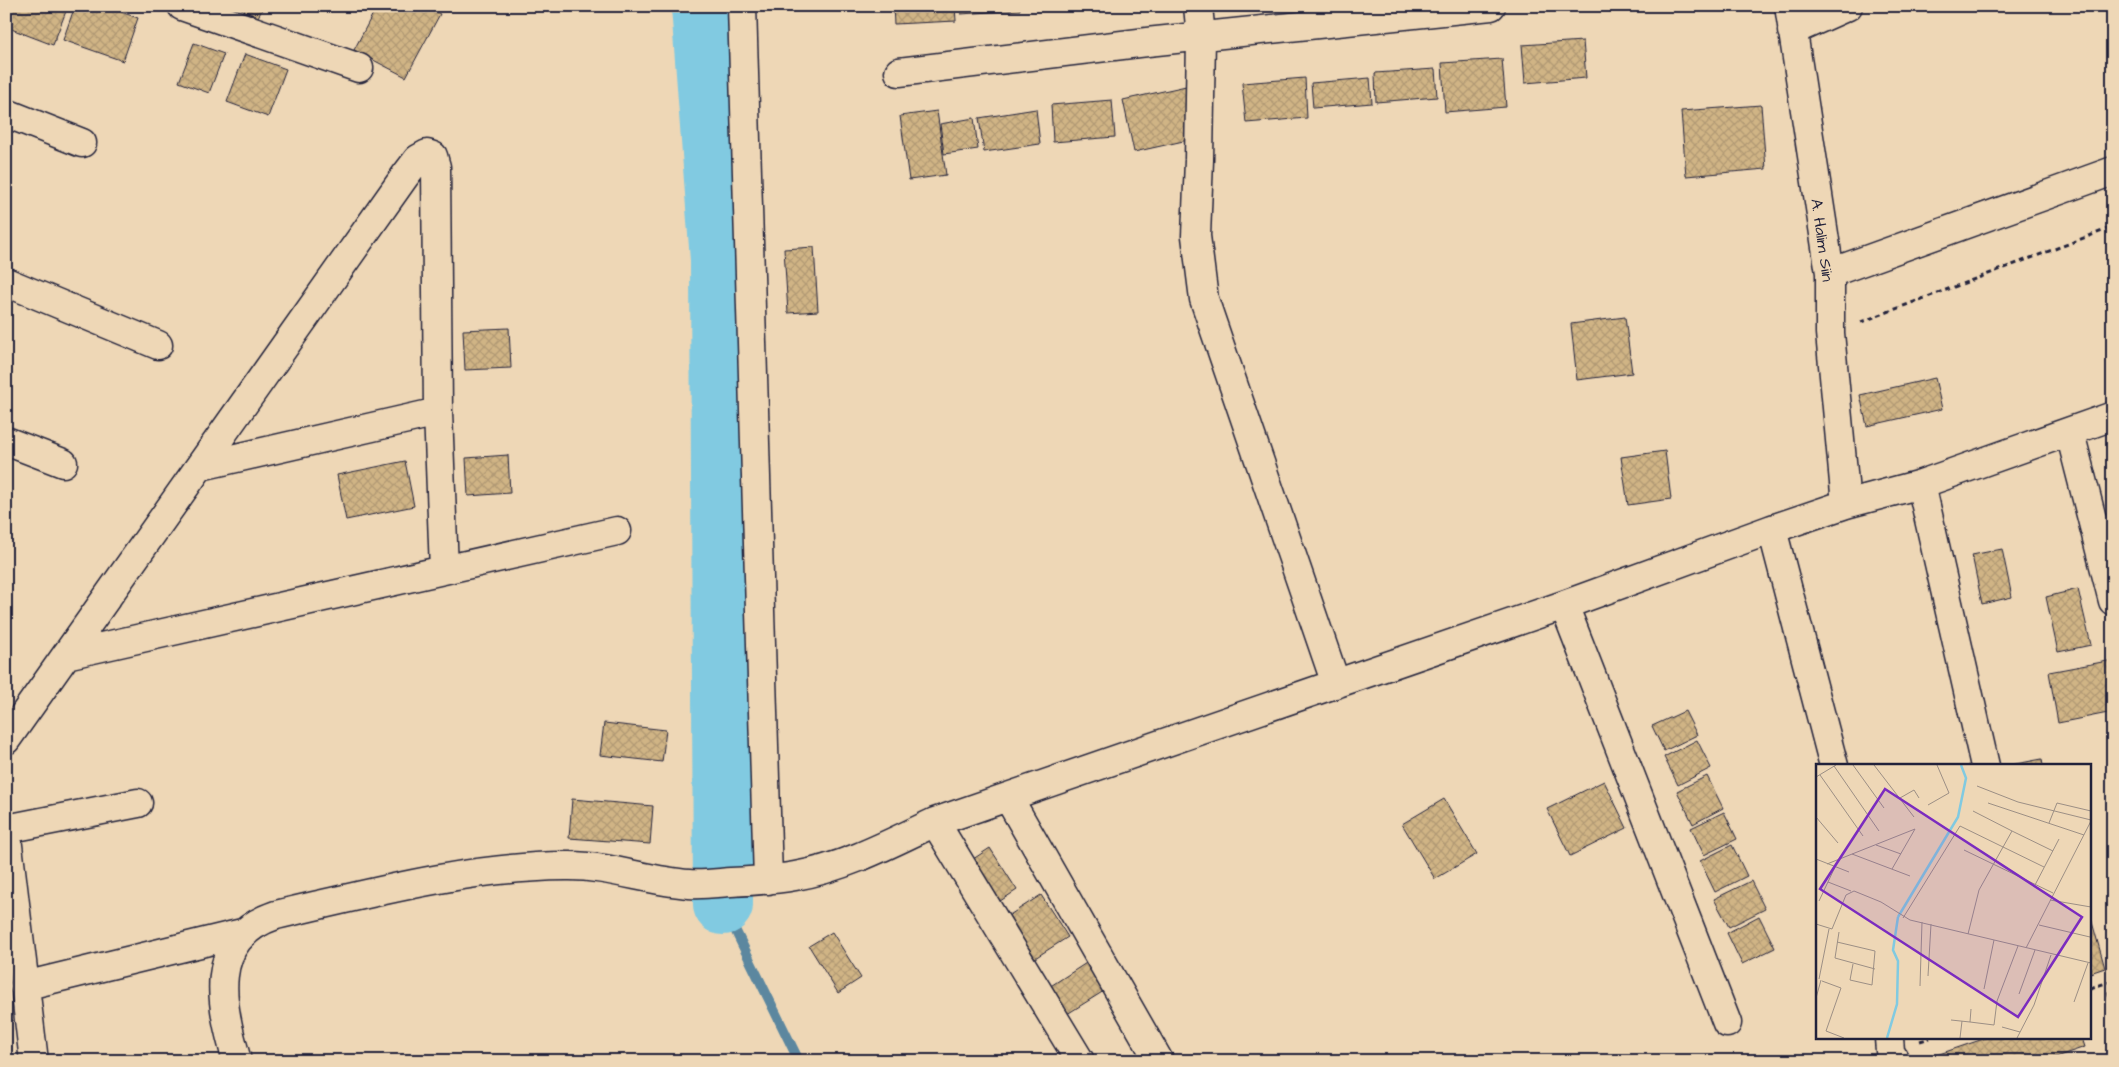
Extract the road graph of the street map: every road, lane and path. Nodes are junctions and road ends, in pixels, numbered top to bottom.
1 (182, 6) edge
2 (742, 6) edge
3 (1198, 6) edge
4 (1491, 6) edge
5 (1848, 6) edge
6 (1790, 19) edge
7 (1200, 37) junction
8 (359, 68) dead end
9 (898, 72) dead end
10 (6, 113) edge
11 (82, 143) dead end
12 (2113, 171) edge
13 (2113, 227) edge
14 (1830, 273) junction
15 (6, 282) edge
16 (1830, 333) junction
17 (158, 345) dead end
18 (438, 412) junction
19 (2113, 416) edge
20 (2070, 433) junction
21 (6, 441) edge
22 (63, 463) dead end
23 (202, 466) junction
24 (1921, 484) junction
25 (1846, 504) junction
26 (1772, 529) junction
27 (617, 531) dead end
28 (444, 570) junction
29 (2113, 601) edge
30 (1564, 605) junction
31 (66, 654) junction
32 (1336, 684) junction
33 (6, 740) edge
34 (1833, 764) edge
35 (1985, 764) edge
36 (1008, 797) junction
37 (138, 803) dead end
38 (935, 822) junction
39 (6, 829) edge
40 (766, 880) junction
41 (246, 932) junction
42 (2113, 981) edge
43 (24, 986) junction
44 (2092, 987) edge
45 (1727, 1023) dead end
46 (1889, 1040) edge
47 (34, 1061) edge
48 (237, 1061) edge
49 (1080, 1061) edge
50 (1159, 1061) edge
51 (1895, 1061) edge

1 - 8 street
2 - 40 street
3 - 7 street
4 - 7 street
5 - 6 street
6 - 14 street, A. Halim Siin
7 - 9 street
7 - 32 street
10 - 11 street
12 - 14 street
13 - 16 path
14 - 16 street, A. Halim Siin
15 - 17 street
16 - 25 street, A. Halim Siin
18 - 23 street
18 - 23 street
18 - 28 street
19 - 20 street
20 - 24 street
20 - 29 street
21 - 22 street
23 - 31 street
24 - 25 street
24 - 35 street
25 - 26 street
26 - 30 street
26 - 34 street
27 - 28 street
28 - 31 street
30 - 32 street
30 - 45 street
31 - 33 street
32 - 36 street
36 - 38 street
36 - 50 street
37 - 39 street
38 - 40 street
38 - 49 street
39 - 43 street
40 - 41 street
41 - 43 street
41 - 48 street
42 - 44 path
43 - 47 street
46 - 51 street

